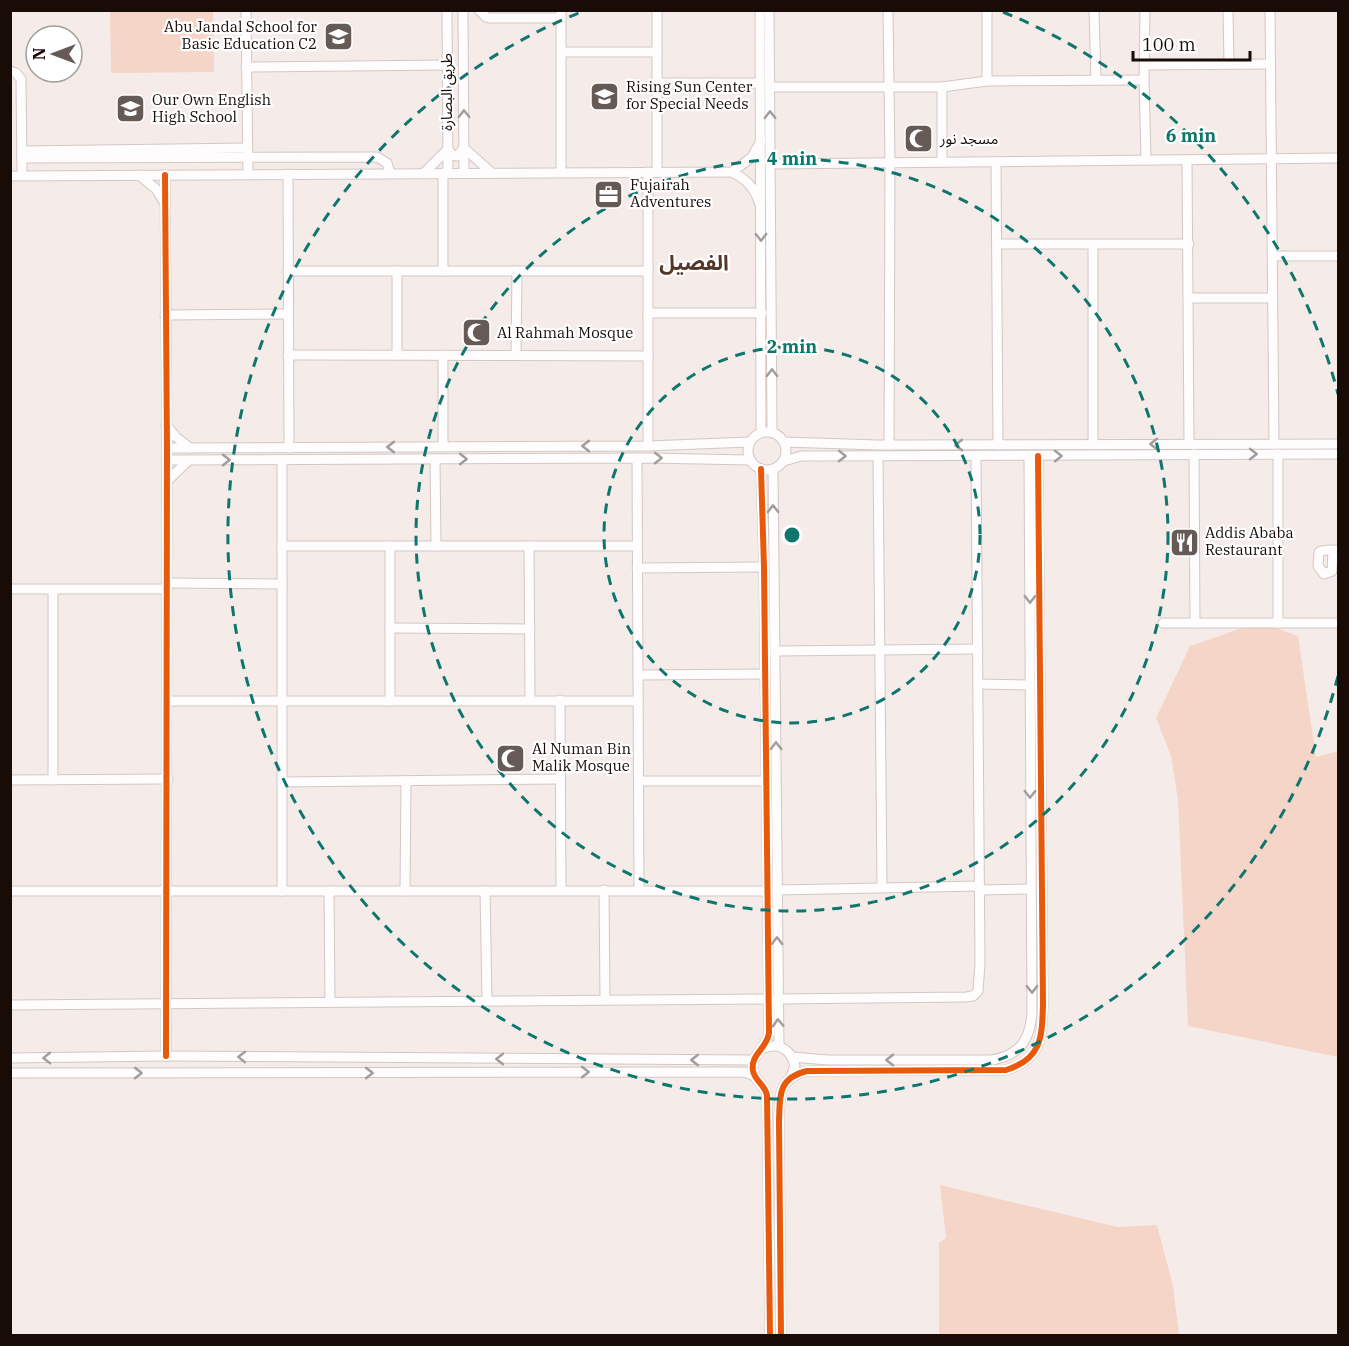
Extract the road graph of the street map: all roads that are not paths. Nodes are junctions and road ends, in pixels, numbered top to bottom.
1 (246, 10) edge
2 (447, 10) edge
3 (463, 10) edge
4 (479, 10) edge
5 (657, 10) edge
6 (760, 10) edge
7 (769, 10) edge
8 (888, 10) edge
9 (987, 10) edge
10 (1094, 10) edge
11 (1145, 10) edge
12 (1228, 10) edge
13 (1270, 10) edge
14 (561, 14) edge
15 (561, 52) junction
16 (657, 52) junction
17 (1228, 64) junction
18 (1270, 64) junction
19 (447, 65) junction
20 (1145, 65) junction
21 (246, 67) junction
22 (10, 71) edge
23 (1096, 80) junction
24 (987, 81) junction
25 (1144, 81) junction
26 (657, 83) junction
27 (760, 83) junction
28 (770, 87) junction
29 (889, 87) junction
30 (942, 87) junction
31 (761, 141) junction
32 (464, 148) junction
33 (448, 149) junction
34 (248, 153) junction
35 (99, 154) junction
36 (22, 155) junction
37 (294, 157) junction
38 (329, 157) junction
39 (354, 157) junction
40 (1338, 158) edge
41 (1272, 159) junction
42 (1146, 160) junction
43 (1187, 160) junction
44 (942, 162) junction
45 (996, 162) junction
46 (890, 163) junction
47 (771, 164) junction
48 (732, 171) junction
49 (561, 172) junction
50 (652, 172) junction
51 (390, 173) junction
52 (424, 173) junction
53 (446, 173) junction
54 (464, 173) junction
55 (492, 173) junction
56 (190, 174) junction
57 (248, 174) junction
58 (291, 174) junction
59 (330, 174) junction
60 (354, 174) junction
61 (22, 175) junction
62 (99, 175) junction
63 (139, 175) junction
64 (165, 175) junction
65 (10, 176) edge
66 (165, 204) junction
67 (761, 207) junction
68 (996, 244) junction
69 (1189, 244) junction
70 (1093, 245) junction
71 (1272, 256) junction
72 (1338, 256) edge
73 (288, 271) junction
74 (397, 271) junction
75 (443, 271) junction
76 (517, 271) junction
77 (648, 271) junction
78 (1189, 298) junction
79 (1272, 298) junction
80 (648, 313) junction
81 (762, 313) junction
82 (288, 314) junction
83 (165, 315) junction
84 (288, 355) junction
85 (397, 355) junction
86 (443, 355) junction
87 (516, 355) junction
88 (648, 356) junction
89 (166, 425) junction
90 (761, 432) junction
91 (772, 432) junction
92 (749, 442) junction
93 (784, 442) junction
94 (1093, 444) junction
95 (1190, 444) junction
96 (1274, 444) junction
97 (1338, 444) edge
98 (889, 445) junction
99 (998, 445) junction
100 (648, 446) junction
101 (443, 447) junction
102 (167, 448) junction
103 (190, 448) junction
104 (289, 448) junction
105 (1194, 454) junction
106 (1278, 454) junction
107 (1338, 454) edge
108 (976, 456) junction
109 (1033, 456) junction
110 (878, 457) junction
111 (637, 458) junction
112 (282, 459) junction
113 (435, 459) junction
114 (167, 460) junction
115 (189, 460) junction
116 (750, 460) junction
117 (784, 461) junction
118 (761, 469) junction
119 (773, 470) junction
120 (167, 481) junction
121 (1034, 508) junction
122 (282, 546) junction
123 (390, 546) junction
124 (436, 546) junction
125 (529, 546) junction
126 (637, 546) junction
127 (764, 567) junction
128 (638, 568) junction
129 (282, 584) junction
130 (167, 586) junction
131 (10, 589) edge
132 (52, 590) junction
133 (1163, 623) dead end
134 (1195, 623) junction
135 (1278, 623) junction
136 (1338, 623) edge
137 (390, 628) junction
138 (530, 629) junction
139 (978, 649) junction
140 (775, 651) junction
141 (879, 651) junction
142 (765, 674) junction
143 (638, 675) junction
144 (978, 684) junction
145 (1029, 685) junction
146 (167, 700) junction
147 (530, 700) junction
148 (560, 700) junction
149 (282, 701) junction
150 (390, 701) junction
151 (638, 701) junction
152 (168, 779) junction
153 (560, 779) junction
154 (10, 780) edge
155 (53, 780) junction
156 (406, 781) junction
157 (639, 781) junction
158 (766, 781) junction
159 (282, 782) junction
160 (882, 887) junction
161 (980, 888) junction
162 (1030, 889) junction
163 (561, 890) junction
164 (604, 890) junction
165 (639, 890) junction
166 (10, 891) edge
167 (282, 891) junction
168 (329, 891) junction
169 (405, 891) junction
170 (485, 891) junction
171 (772, 891) junction
172 (168, 892) junction
173 (605, 999) junction
174 (773, 999) junction
175 (487, 1000) junction
176 (330, 1002) junction
177 (167, 1003) junction
178 (10, 1005) edge
179 (779, 1046) junction
180 (764, 1048) junction
181 (166, 1056) junction
182 (275, 1057) junction
183 (792, 1057) junction
184 (10, 1058) edge
185 (352, 1058) junction
186 (754, 1060) junction
187 (231, 1072) junction
188 (10, 1073) edge
189 (310, 1073) junction
190 (755, 1076) junction
191 (787, 1082) junction
192 (763, 1085) junction
193 (770, 1335) edge
194 (781, 1335) edge

1 - 21 street
2 - 19 street, طريق البصارة
32 -> 3 street, طريق البصارة
4 - 14 street
5 - 16 street
6 - 27 street
7 - 28 street
8 - 29 street
9 - 24 street
10 - 23 street
11 - 20 street
12 - 17 street
13 - 18 street
14 - 15 street
15 - 16 street
15 - 49 street
16 - 26 street
17 - 18 street
17 - 20 street
18 - 41 street
19 - 21 street
19 - 33 street, طريق البصارة
20 - 25 street
21 - 34 street
22 - 36 street
23 - 24 street
23 - 25 street
24 - 30 street
25 - 42 street
26 - 27 street
26 - 50 street
27 - 31 street
28 - 29 street
47 -> 28 street
29 - 30 street
29 - 46 street
30 - 44 street
31 - 48 street
31 - 67 street
32 - 33 street
32 - 54 street, طريق البصارة
32 - 55 street
33 - 52 street
33 - 53 street, طريق البصارة
34 - 35 street
34 - 37 street
34 - 57 street
35 - 36 street
35 - 62 street
36 - 61 street
37 - 38 street
37 - 58 street
38 - 39 street
38 - 59 street
39 - 51 street
39 - 60 street
40 - 41 street
41 - 43 street
41 - 71 street
42 - 43 street
42 - 45 street
43 - 69 street
44 - 45 street
44 - 46 street
45 - 68 street
46 - 47 street
46 - 98 street
91 -> 47 street
48 - 50 street
48 - 67 street
49 - 50 street
49 - 55 street
50 - 77 street
51 - 52 street
51 - 60 street
52 - 53 street
53 - 54 street
53 - 75 street, طريق البصارة
54 - 55 street
56 - 57 street
56 - 64 street
56 - 66 street
57 - 58 street
58 - 59 street
58 - 73 street
59 - 60 street
61 - 62 street
61 - 65 street
62 - 63 street
63 - 64 street
63 - 66 street
64 - 66 street
66 - 83 street
67 -> 81 street
68 - 70 street
68 - 99 street
69 - 70 street
69 - 78 street
70 - 94 street
71 - 72 street
71 - 79 street
73 - 74 street
73 - 82 street
74 - 75 street
74 - 85 street
75 - 76 street
76 - 77 street
76 - 87 street
77 - 80 street
78 - 79 street
78 - 95 street
79 - 96 street
80 - 81 street
80 - 88 street
81 - 90 street
82 - 83 street
82 - 84 street
83 - 89 street
84 - 85 street
84 - 104 street
85 - 86 street
86 - 87 street
86 - 101 street
87 - 88 street
88 - 100 street
89 - 102 street
89 - 103 street
90 - 91 street
90 - 92 street
91 - 93 street
92 - 100 street
92 - 116 street
93 - 98 street
93 - 117 street
95 -> 94 street
94 - 99 street
95 - 96 street
96 - 97 street
99 -> 98 street
100 -> 101 street
101 -> 104 street
102 - 103 street
102 - 114 street
103 - 104 street
105 -> 106 street
109 -> 105 street
105 - 134 street
106 - 107 street
106 - 135 street
108 - 109 street
108 - 110 street
108 - 139 street
109 - 121 street
117 -> 110 street
110 - 141 street
113 -> 111 street
111 -> 116 street
111 - 126 street
112 - 113 street
115 -> 112 street
112 - 122 street
113 - 124 street
114 - 115 street
114 - 120 street
115 - 120 street
116 - 118 street
117 - 119 street
118 - 119 street
118 - 127 street
140 -> 119 street
120 - 130 street
121 -> 145 street
121 - 191 street
122 - 123 street
122 - 129 street
123 - 124 street
123 - 137 street
124 - 125 street
125 - 126 street
125 - 138 street
126 - 128 street
127 - 128 street
127 - 142 street
128 - 143 street
129 - 130 street
129 - 149 street
130 - 132 street
130 - 146 street
131 - 132 street
132 - 155 street
133 - 134 street
134 - 135 street
135 - 136 street
137 - 138 street
137 - 150 street
138 - 147 street
139 - 141 street
139 - 144 street
140 - 141 street
171 -> 140 street
141 - 160 street
142 - 143 street
142 - 158 street
143 - 151 street
144 - 145 street
144 - 161 street
145 -> 162 street
146 - 149 street
146 - 152 street
147 - 148 street
147 - 150 street
148 - 151 street
148 - 153 street
149 - 150 street
149 - 159 street
151 - 157 street
152 - 155 street
152 - 172 street
153 - 156 street
153 - 163 street
154 - 155 street
156 - 159 street
156 - 169 street
157 - 158 street
157 - 165 street
158 - 171 street
159 - 167 street
160 - 161 street
160 - 171 street
161 - 162 street
161 - 174 street
162 -> 183 street
163 - 164 street
163 - 170 street
164 - 165 street
164 - 173 street
165 - 171 street
166 - 172 street
167 - 168 street
167 - 172 street
168 - 169 street
168 - 176 street
169 - 170 street
170 - 175 street
171 - 174 street
172 - 177 street
173 - 174 street
173 - 175 street
179 -> 174 street
174 - 180 street
175 - 176 street
176 - 177 street
177 - 178 street
177 - 181 street
179 - 180 street
179 - 183 street
180 - 186 street
182 -> 181 street
181 -> 184 street
182 - 185 street
182 - 187 street
183 - 191 street
186 -> 185 street
185 - 189 street
186 - 190 street
188 -> 187 street
187 - 189 street
189 -> 190 street
190 - 192 street
191 - 192 street
191 - 194 street
192 - 193 street

